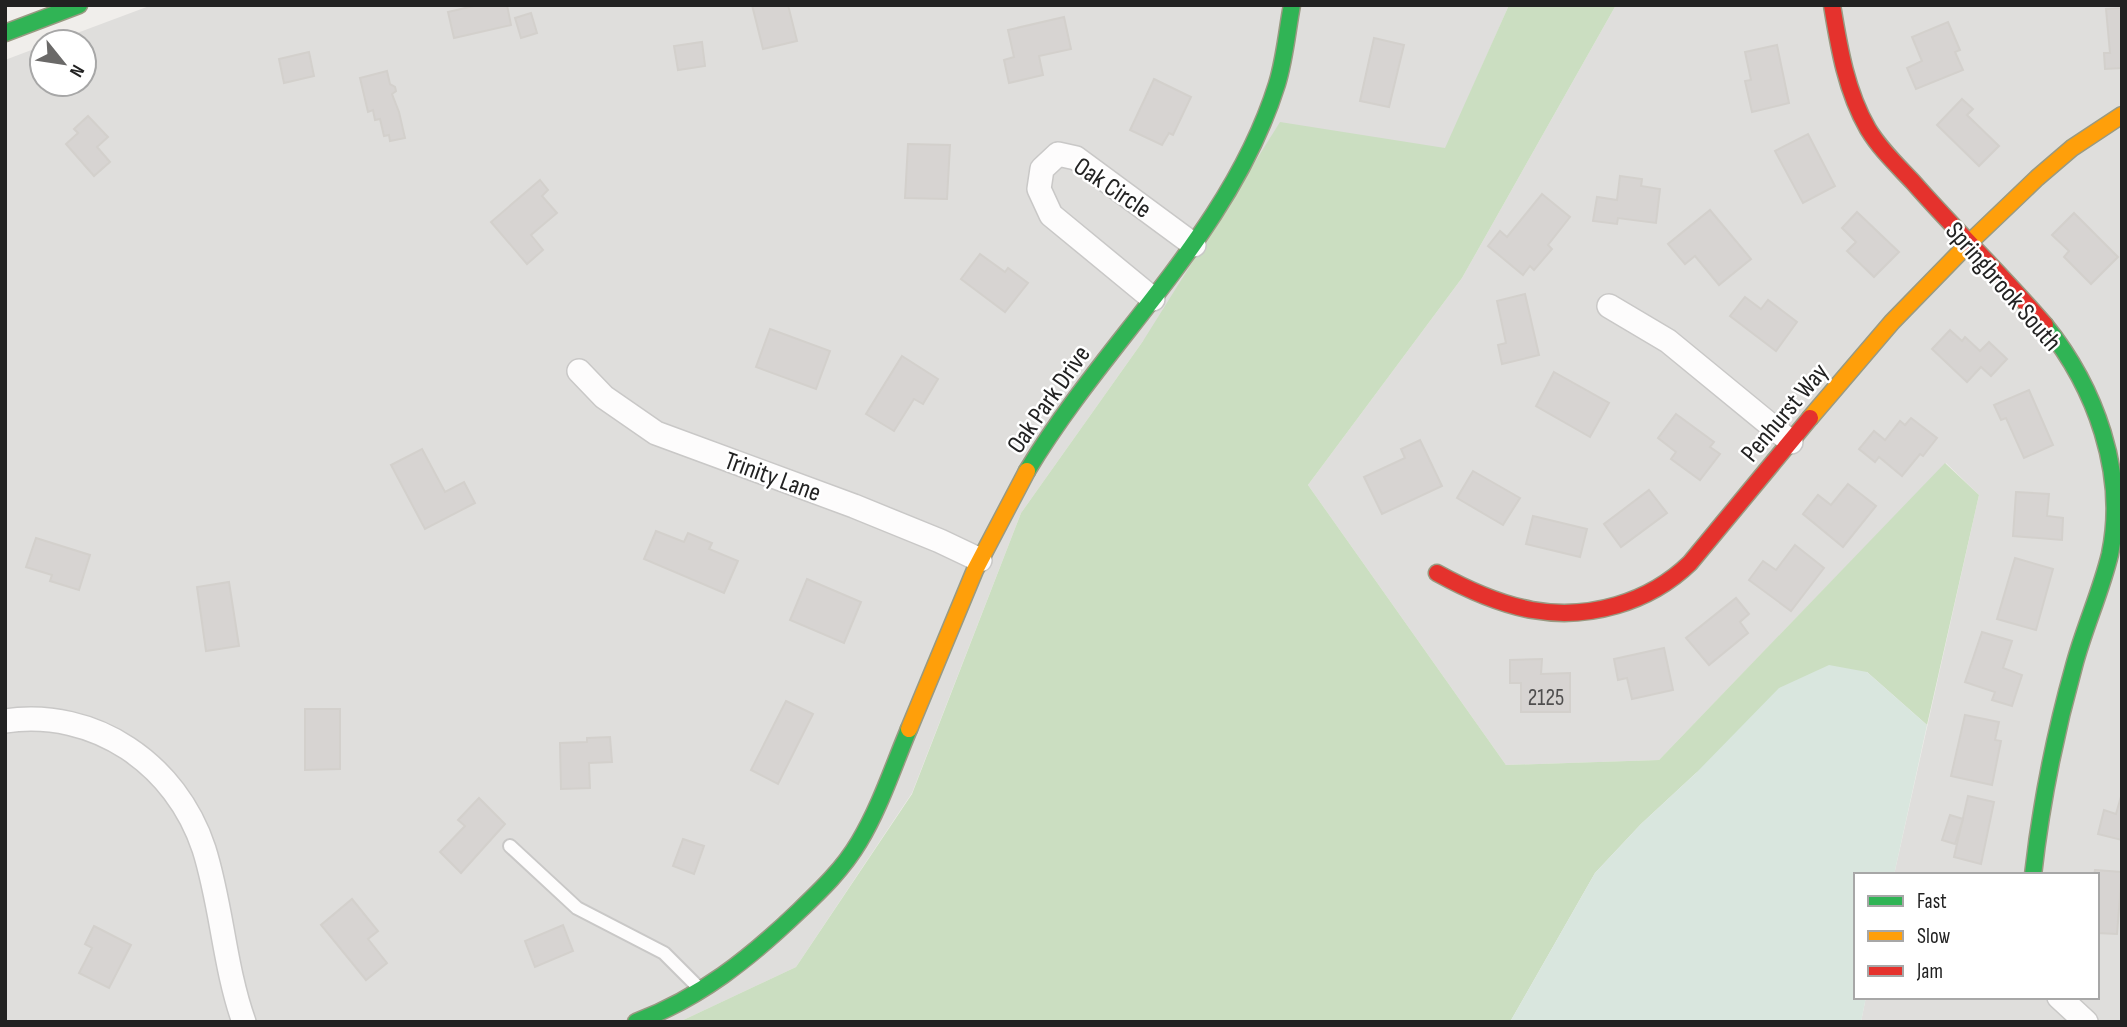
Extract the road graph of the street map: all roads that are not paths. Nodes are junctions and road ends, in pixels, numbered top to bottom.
1 (79, 5) edge
2 (1292, 5) edge
3 (1832, 5) edge
4 (5, 33) edge
5 (2122, 115) edge
6 (1968, 244) junction
7 (1194, 245) junction
8 (1153, 299) junction
9 (1609, 306) dead end
10 (579, 371) dead end
11 (1791, 442) junction
12 (980, 560) junction
13 (1437, 573) dead end
14 (5, 721) edge
15 (510, 846) dead end
16 (2033, 873) edge
17 (701, 990) junction
18 (2061, 999) edge
19 (244, 1022) edge
20 (636, 1022) edge
21 (2086, 1022) edge

1 - 4 street
2 - 7 street, Oak Park Drive
3 - 6 street, Springbrook South
5 - 6 street, Penhurst Way
6 - 11 street, Penhurst Way
6 - 16 street, Springbrook South
7 - 8 street, Oak Park Drive
7 - 8 street, Oak Circle
8 - 12 street, Oak Park Drive
9 - 11 street
10 - 12 street, Trinity Lane
11 - 13 street, Penhurst Way
12 - 17 street, Oak Park Drive
14 - 19 street
15 - 17 lane
17 - 20 street, Oak Park Drive
18 - 21 street

